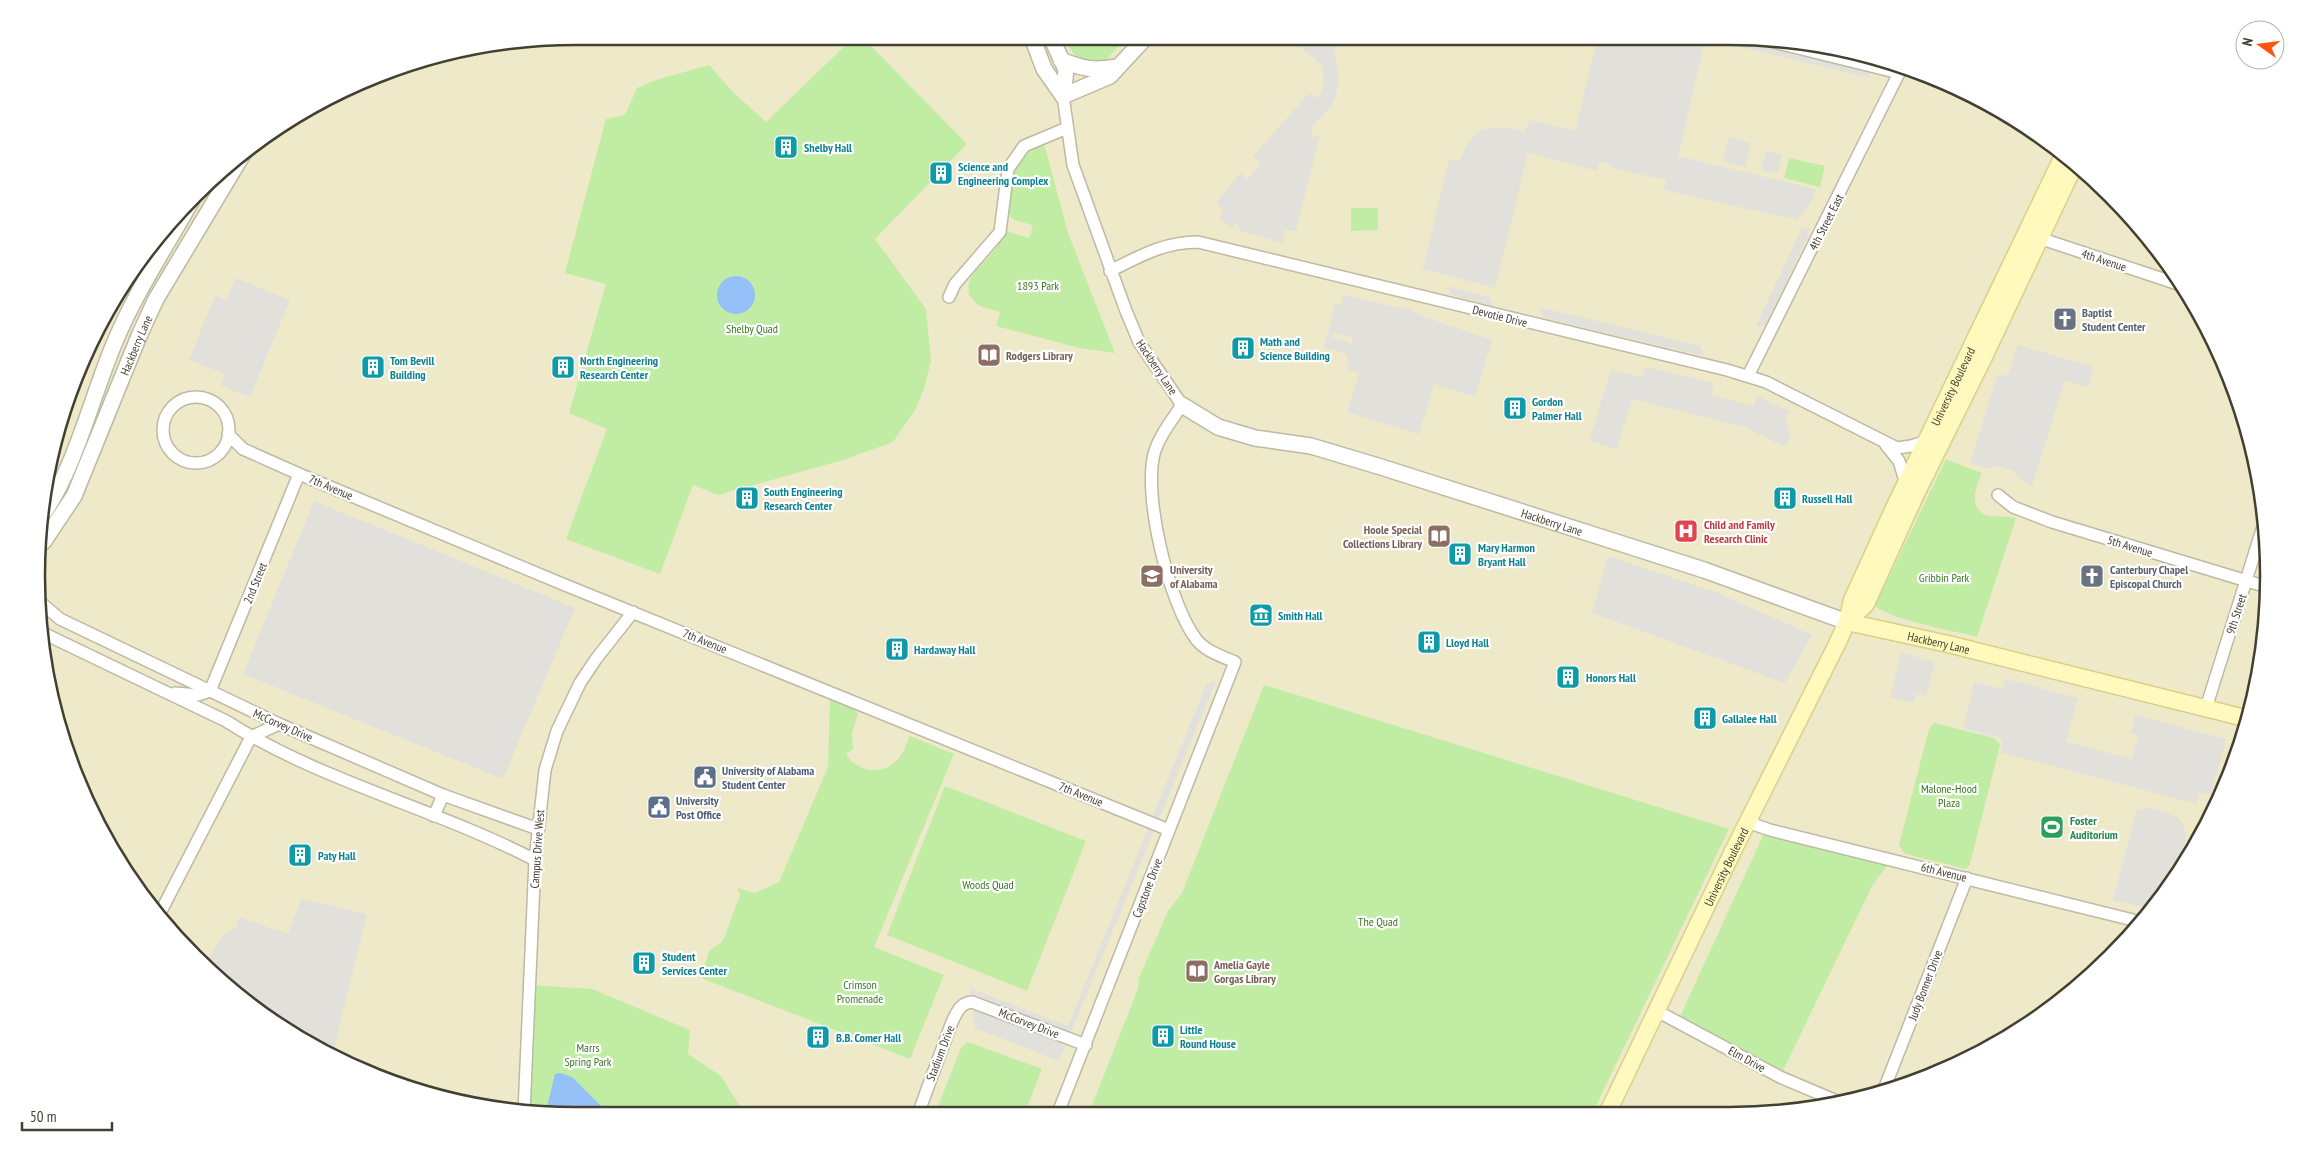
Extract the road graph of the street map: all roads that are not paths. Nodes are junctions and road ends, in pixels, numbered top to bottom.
1 (1035, 45) edge
2 (1055, 45) edge
3 (1136, 45) edge
4 (1061, 60) junction
5 (1119, 66) junction
6 (1900, 73) edge
7 (1063, 96) junction
8 (1067, 128) junction
9 (2061, 162) edge
10 (233, 171) edge
11 (2071, 171) edge
12 (207, 216) junction
13 (185, 217) edge
14 (2033, 236) junction
15 (164, 241) edge
16 (1110, 270) junction
17 (2172, 282) edge
18 (949, 297) dead end
19 (1748, 376) junction
20 (1182, 405) junction
21 (228, 434) junction
22 (1927, 441) junction
23 (1883, 442) junction
24 (243, 449) junction
25 (221, 451) junction
26 (299, 474) junction
27 (1906, 484) junction
28 (1998, 495) dead end
29 (51, 500) edge
30 (46, 537) edge
31 (2259, 540) edge
32 (2246, 581) junction
33 (2260, 586) edge
34 (46, 608) edge
35 (633, 612) junction
36 (1847, 622) junction
37 (49, 636) edge
38 (210, 691) junction
39 (168, 692) junction
40 (2206, 708) junction
41 (2241, 717) edge
42 (279, 724) junction
43 (251, 737) junction
44 (443, 794) junction
45 (434, 816) junction
46 (1747, 822) junction
47 (538, 829) junction
48 (1169, 830) junction
49 (535, 860) junction
50 (1966, 878) junction
51 (163, 908) edge
52 (2133, 920) edge
53 (972, 1002) joint
54 (1657, 1011) junction
55 (1086, 1044) junction
56 (1887, 1083) edge
57 (1829, 1098) edge
58 (524, 1104) edge
59 (921, 1107) edge
60 (1060, 1107) edge
61 (1610, 1107) edge

1 - 7 street, Hackberry Lane
2 - 4 street, Hackberry Lane
3 - 5 street
4 - 5 street
4 - 7 street, Hackberry Lane
5 - 7 street
6 - 19 street, 4th Street East
7 - 8 street, Hackberry Lane
8 - 16 street, Hackberry Lane
8 - 18 street
9 - 14 main road, University Boulevard
10 - 12 street, Hackberry Lane
11 - 14 main road, University Boulevard
12 - 13 street
12 - 30 street, Hackberry Lane
14 - 17 street, 4th Avenue
14 - 22 main road, University Boulevard
14 - 36 main road, University Boulevard
15 - 29 street, Hackberry Lane
16 - 19 street, Devotie Drive
16 - 20 street, Hackberry Lane
19 - 23 street, Devotie Drive
20 - 36 street, Hackberry Lane
20 - 48 street, Capstone Drive
21 - 24 street, 7th Avenue
21 - 25 street
21 - 25 street, 7th Avenue
22 - 23 street, Devotie Drive
22 - 27 main road, University Boulevard
23 - 27 street, Devotie Drive
24 - 25 street, 7th Avenue
24 - 26 street, 7th Avenue
26 - 35 street, 7th Avenue
26 - 38 street, 2nd Street
27 - 36 main road, University Boulevard
28 - 32 street, 5th Avenue
31 - 32 street, 9th Street
32 - 33 street, 5th Avenue
32 - 40 street, 9th Street
34 - 38 street, McCorvey Drive
35 - 47 street, Campus Drive West
35 - 48 street, 7th Avenue
36 - 40 main road, Hackberry Lane
36 - 46 main road, University Boulevard
37 - 39 street, McCorvey Drive
38 - 39 street
38 - 42 street, McCorvey Drive
39 - 43 street, McCorvey Drive
40 - 41 main road, Hackberry Lane
42 - 43 street
42 - 44 street, McCorvey Drive
43 - 45 street, McCorvey Drive
43 - 51 street
44 - 45 street
44 - 47 street, McCorvey Drive
45 - 49 street, McCorvey Drive
46 - 50 street, 6th Avenue
46 - 54 main road, University Boulevard
47 - 49 street, Campus Drive West
48 - 55 street, Capstone Drive
49 - 58 street, Campus Drive West
50 - 52 street, 6th Avenue
50 - 56 street, Judy Bonner Drive
53 - 55 street, McCorvey Drive
53 - 59 street, Stadium Drive
54 - 57 street, Elm Drive
54 - 61 main road, University Boulevard
55 - 60 street, Capstone Drive

